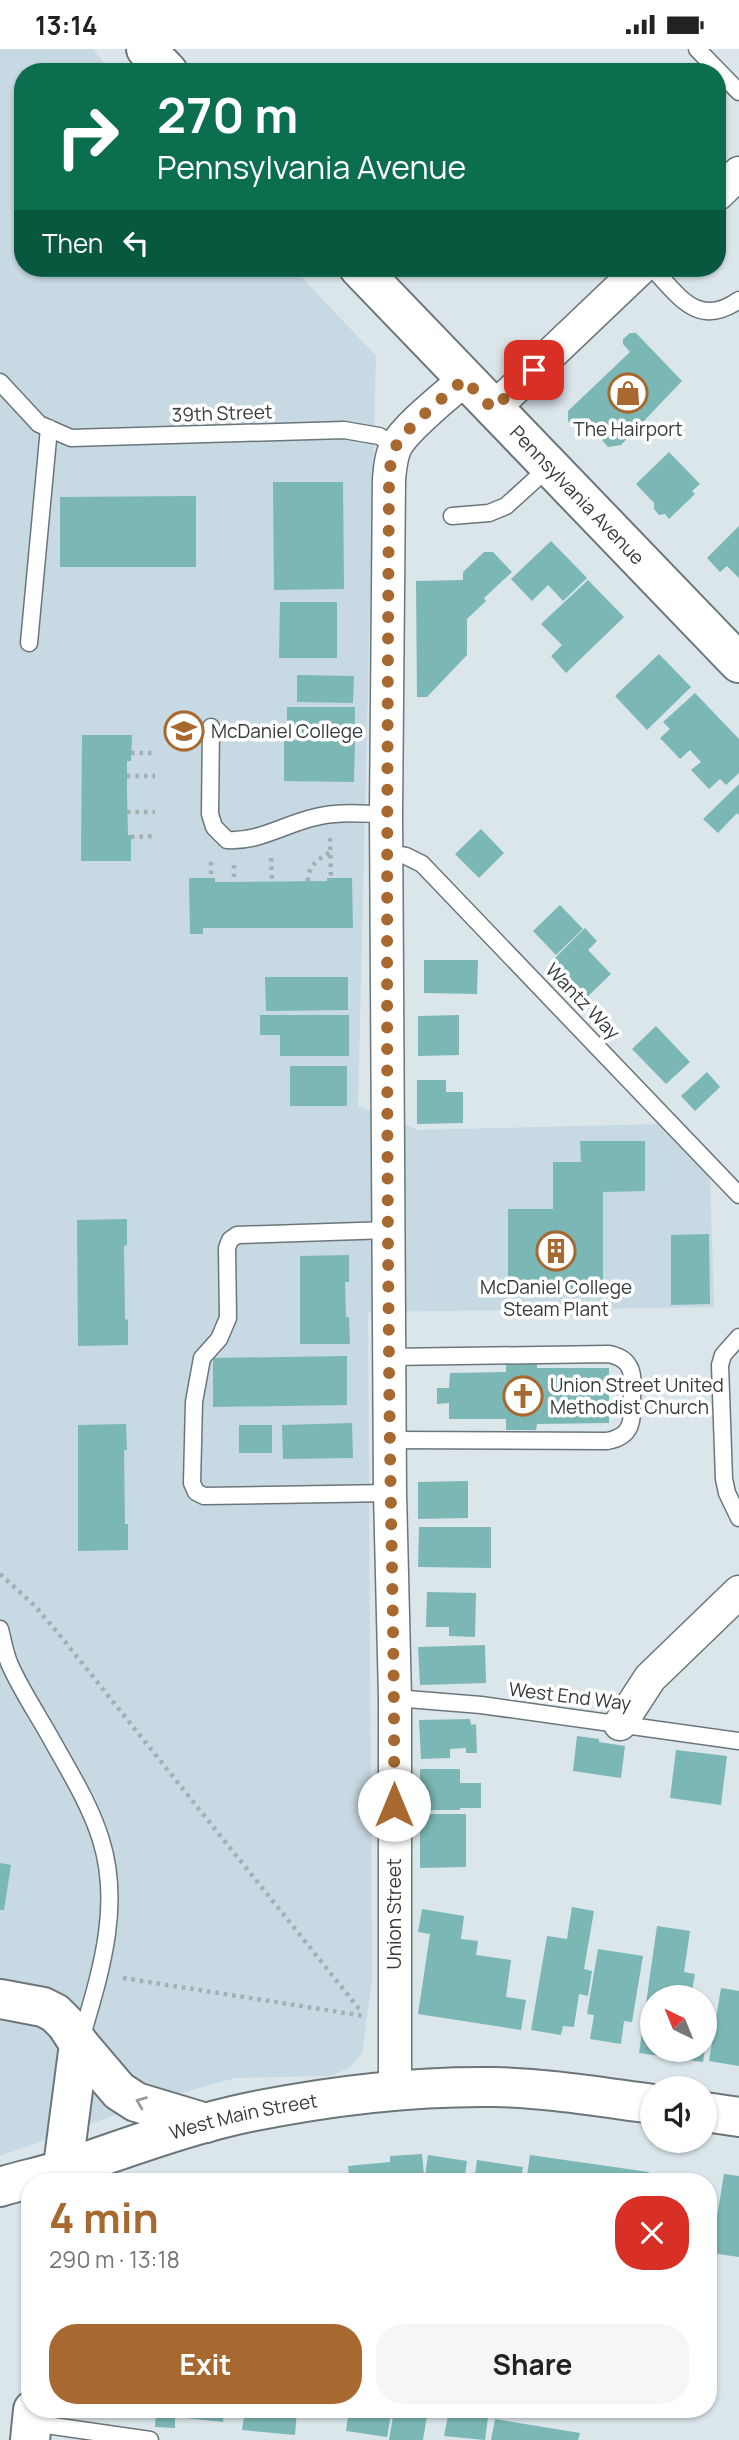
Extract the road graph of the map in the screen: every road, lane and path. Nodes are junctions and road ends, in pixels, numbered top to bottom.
1 (146, 49) edge
2 (697, 49) edge
3 (159, 63) edge
4 (711, 63) edge
5 (726, 79) edge
6 (739, 92) edge
7 (739, 173) edge
8 (726, 186) edge
9 (368, 277) edge
10 (632, 277) edge
11 (661, 277) edge
12 (739, 300) edge
13 (464, 379) junction
14 (0, 382) edge
15 (493, 409) junction
16 (49, 428) junction
17 (396, 446) junction
18 (549, 467) junction
19 (452, 516) dead end
20 (29, 643) dead end
21 (739, 663) edge
22 (211, 727) dead end
23 (131, 753) dead end
24 (155, 753) dead end
25 (127, 776) dead end
26 (155, 776) dead end
27 (127, 812) dead end
28 (155, 812) dead end
29 (386, 814) junction
30 (330, 827) dead end
31 (155, 836) dead end
32 (131, 837) dead end
33 (271, 848) dead end
34 (330, 852) junction
35 (387, 852) junction
36 (211, 855) dead end
37 (211, 878) dead end
38 (331, 879) dead end
39 (272, 881) dead end
40 (308, 881) dead end
41 (739, 1195) edge
42 (389, 1230) junction
43 (739, 1337) edge
44 (389, 1357) junction
45 (390, 1440) junction
46 (390, 1493) junction
47 (739, 1518) edge
48 (0, 1574) edge
49 (739, 1593) edge
50 (0, 1629) edge
51 (395, 1698) junction
52 (620, 1724) junction
53 (739, 1741) edge
54 (119, 1978) dead end
55 (0, 1999) edge
56 (79, 2044) junction
57 (395, 2092) junction
58 (640, 2102) edge
59 (717, 2114) edge
60 (739, 2117) edge
61 (206, 2123) junction
62 (62, 2173) edge
63 (69, 2173) edge
64 (21, 2183) edge
65 (0, 2187) edge
66 (31, 2424) edge
67 (150, 2440) edge

1 - 3 main road
2 - 4 lane
5 - 6 lane
7 - 8 street
9 - 13 main road, Pennsylvania Avenue
10 - 15 street
11 - 12 lane
13 - 15 main road, Pennsylvania Avenue
13 - 17 street
14 - 16 lane
15 - 18 main road, Pennsylvania Avenue
16 - 17 lane, 39th Street
16 - 20 lane
17 - 29 street, Union Street
18 - 19 lane
18 - 21 main road, Pennsylvania Avenue
22 - 29 lane
23 - 24 path
25 - 26 path
27 - 28 path
29 - 35 street, Union Street
30 - 34 path
31 - 32 path
33 - 39 path
34 - 38 path
34 - 40 path
35 - 41 lane, Wantz Way
35 - 42 street, Union Street
36 - 37 path
42 - 44 street, Union Street
42 - 46 lane
43 - 47 lane
44 - 45 street, Union Street
44 - 45 lane
45 - 46 street, Union Street
46 - 51 street, Union Street
48 - 54 path
49 - 52 street
50 - 56 lane
51 - 52 lane, West End Way
51 - 57 street, Union Street
52 - 53 lane, West End Way
55 - 56 main road
61 -> 56 main road
56 - 62 main road
57 - 58 main road, West Main Street
57 - 61 main road, West Main Street
59 - 60 main road
61 - 63 main road, West Main Street
64 - 65 main road, West Main Street
66 - 67 lane

